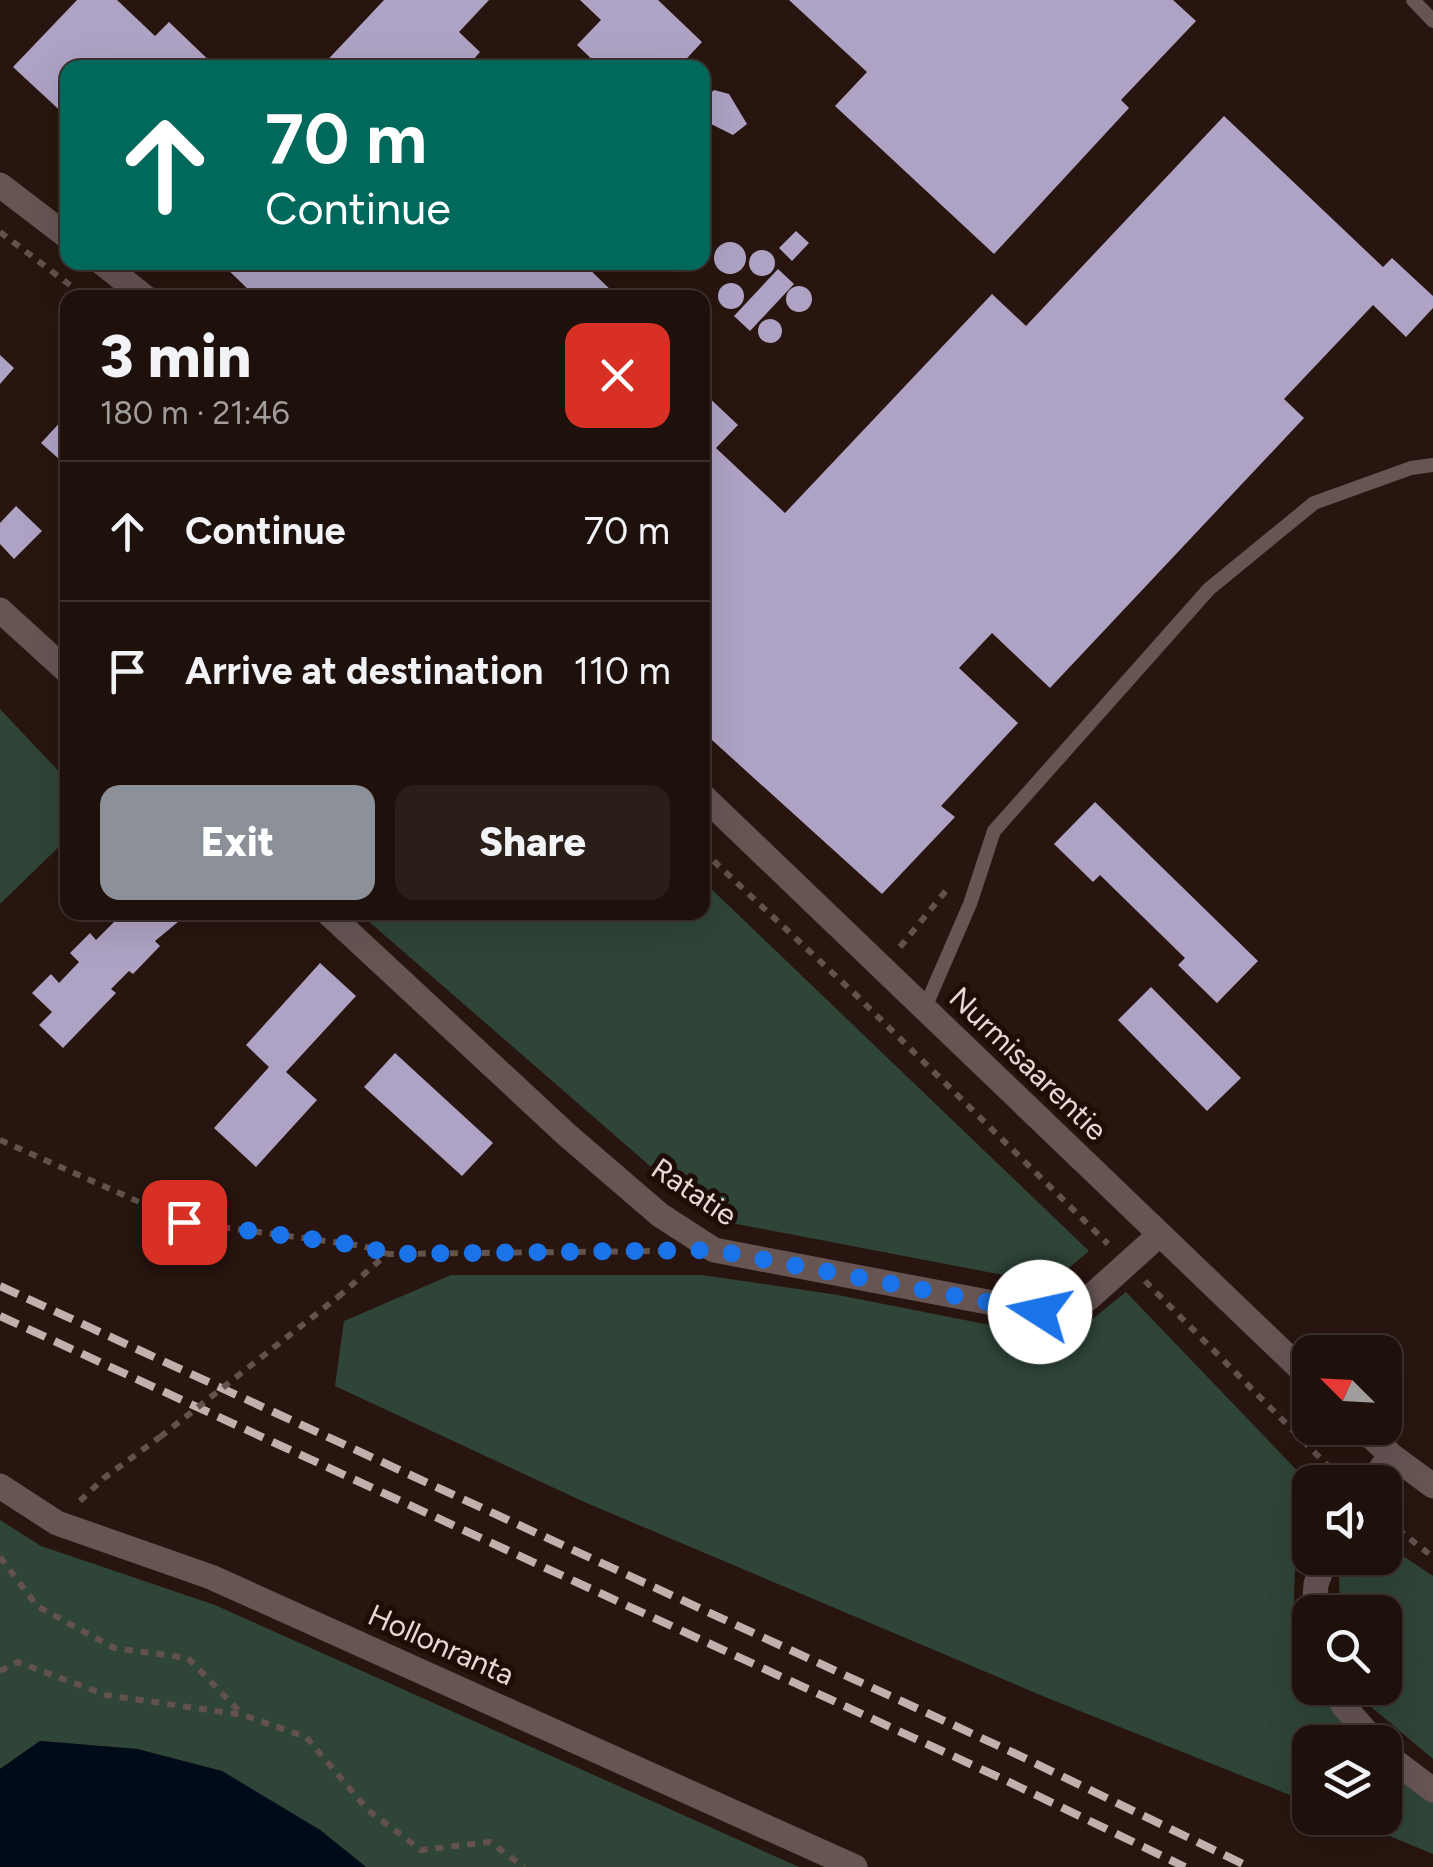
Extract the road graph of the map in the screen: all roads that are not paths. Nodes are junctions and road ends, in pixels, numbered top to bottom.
1 (1413, 0) edge
2 (1433, 21) edge
3 (0, 186) edge
4 (60, 231) edge
5 (111, 270) edge
6 (136, 290) edge
7 (1433, 465) edge
8 (0, 610) edge
9 (60, 665) edge
10 (710, 803) edge
11 (336, 920) edge
12 (924, 1010) junction
13 (1159, 1235) junction
14 (1292, 1361) edge
15 (1380, 1445) edge
16 (1390, 1454) junction
17 (1383, 1465) edge
18 (0, 1486) edge
19 (1433, 1486) edge
20 (1342, 1705) edge
21 (1360, 1725) edge
22 (1402, 1767) edge
23 (1433, 1790) edge
24 (855, 1867) edge

1 - 2 lane
3 - 4 street
5 - 6 street
7 - 12 lane
8 - 9 street
10 - 12 street, Nurmisaarentie
11 - 13 street, Ratatie
12 - 13 street, Nurmisaarentie
13 - 14 street, Nurmisaarentie
15 - 16 street
16 - 17 street
16 - 19 street
18 - 24 street, Hollonranta
20 - 21 street
22 - 23 street

